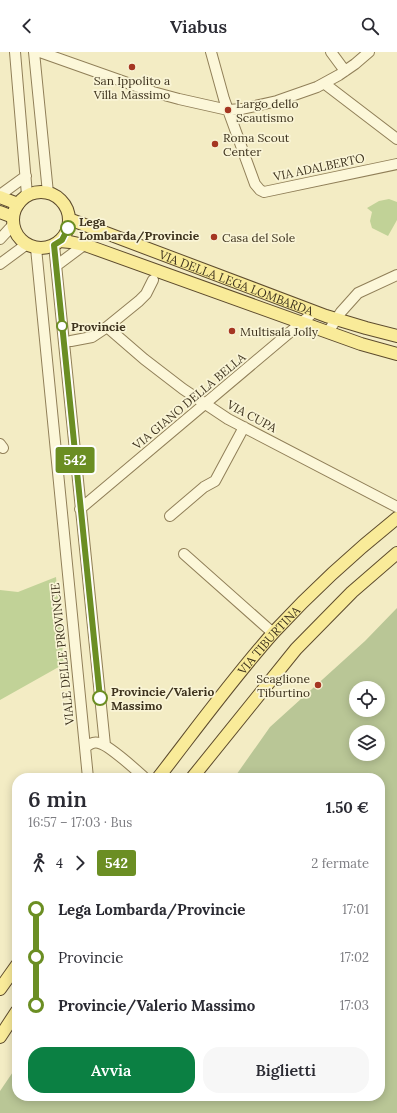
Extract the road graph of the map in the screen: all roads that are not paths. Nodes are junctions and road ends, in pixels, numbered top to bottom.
1 (15, 52) edge
2 (34, 52) edge
3 (40, 52) edge
4 (211, 52) edge
5 (332, 52) edge
6 (369, 52) edge
7 (346, 71) junction
8 (325, 84) junction
9 (228, 110) junction
10 (397, 139) edge
11 (397, 164) edge
12 (26, 176) junction
13 (48, 193) junction
14 (27, 195) junction
15 (0, 196) edge
16 (18, 204) junction
17 (0, 212) edge
18 (70, 219) junction
19 (13, 221) junction
20 (0, 225) edge
21 (2, 238) edge
22 (57, 243) junction
23 (84, 245) junction
24 (31, 246) junction
25 (0, 264) edge
26 (56, 266) junction
27 (397, 275) edge
28 (153, 280) dead end
29 (314, 312) junction
30 (336, 319) junction
31 (302, 323) junction
32 (107, 327) junction
33 (328, 332) junction
34 (397, 336) edge
35 (71, 341) dead end
36 (397, 354) edge
37 (65, 356) junction
38 (46, 357) junction
39 (205, 404) junction
40 (244, 427) junction
41 (397, 507) edge
42 (80, 509) junction
43 (170, 516) dead end
44 (397, 518) edge
45 (397, 553) edge
46 (184, 554) dead end
47 (85, 556) junction
48 (66, 558) junction
49 (273, 634) junction
50 (105, 745) junction
51 (85, 748) junction
52 (88, 773) edge
53 (139, 773) edge
54 (162, 773) edge
55 (196, 773) edge
56 (12, 972) edge
57 (0, 989) edge
58 (12, 1019) edge
59 (0, 1037) edge

1 - 12 street
2 - 13 street
3 - 9 street
4 - 9 street
5 - 7 street
6 - 7 street
7 - 8 street
8 - 9 street
8 - 10 street
9 - 11 street, VIA ADALBERTO
12 - 14 street
12 - 15 street
13 - 14 main road
13 - 18 main road
14 - 16 main road
15 - 16 main road
16 - 19 main road
17 - 19 main road
18 - 22 main road
18 - 29 main road, VIA DELLA LEGA LOMBARDA
19 - 21 street
19 - 24 main road
20 - 21 street
22 - 23 main road, VIA DELLA LEGA LOMBARDA
22 - 24 main road
22 - 26 street
23 - 26 street
23 - 31 main road, VIA DELLA LEGA LOMBARDA
24 - 25 street
24 - 38 street, VIALE DELLE PROVINCIE
26 - 37 street
27 - 30 street
28 - 32 street
29 - 30 main road, VIA DELLA LEGA LOMBARDA
29 - 31 street, VIA GIANO DELLA BELLA
30 - 33 street
30 - 34 main road, VIA DELLA LEGA LOMBARDA
31 - 33 main road, VIA DELLA LEGA LOMBARDA
31 - 39 street, VIA GIANO DELLA BELLA
32 - 35 street
32 - 39 street, VIA CUPA
33 - 36 main road, VIA DELLA LEGA LOMBARDA
37 - 38 street
37 - 42 street
38 - 48 street, VIALE DELLE PROVINCIE
39 - 40 street, VIA CUPA
39 - 42 street, VIA GIANO DELLA BELLA
40 - 41 street, VIA CUPA
40 - 43 street
42 - 47 street
44 - 49 main road, VIA TIBURTINA
45 - 55 main road
46 - 49 street
47 - 48 street
47 - 50 street
48 - 51 street, VIALE DELLE PROVINCIE
49 - 54 main road, VIA TIBURTINA
50 - 51 street
50 - 53 street
51 - 52 street, VIALE DELLE PROVINCIE
56 - 57 main road
58 - 59 main road

